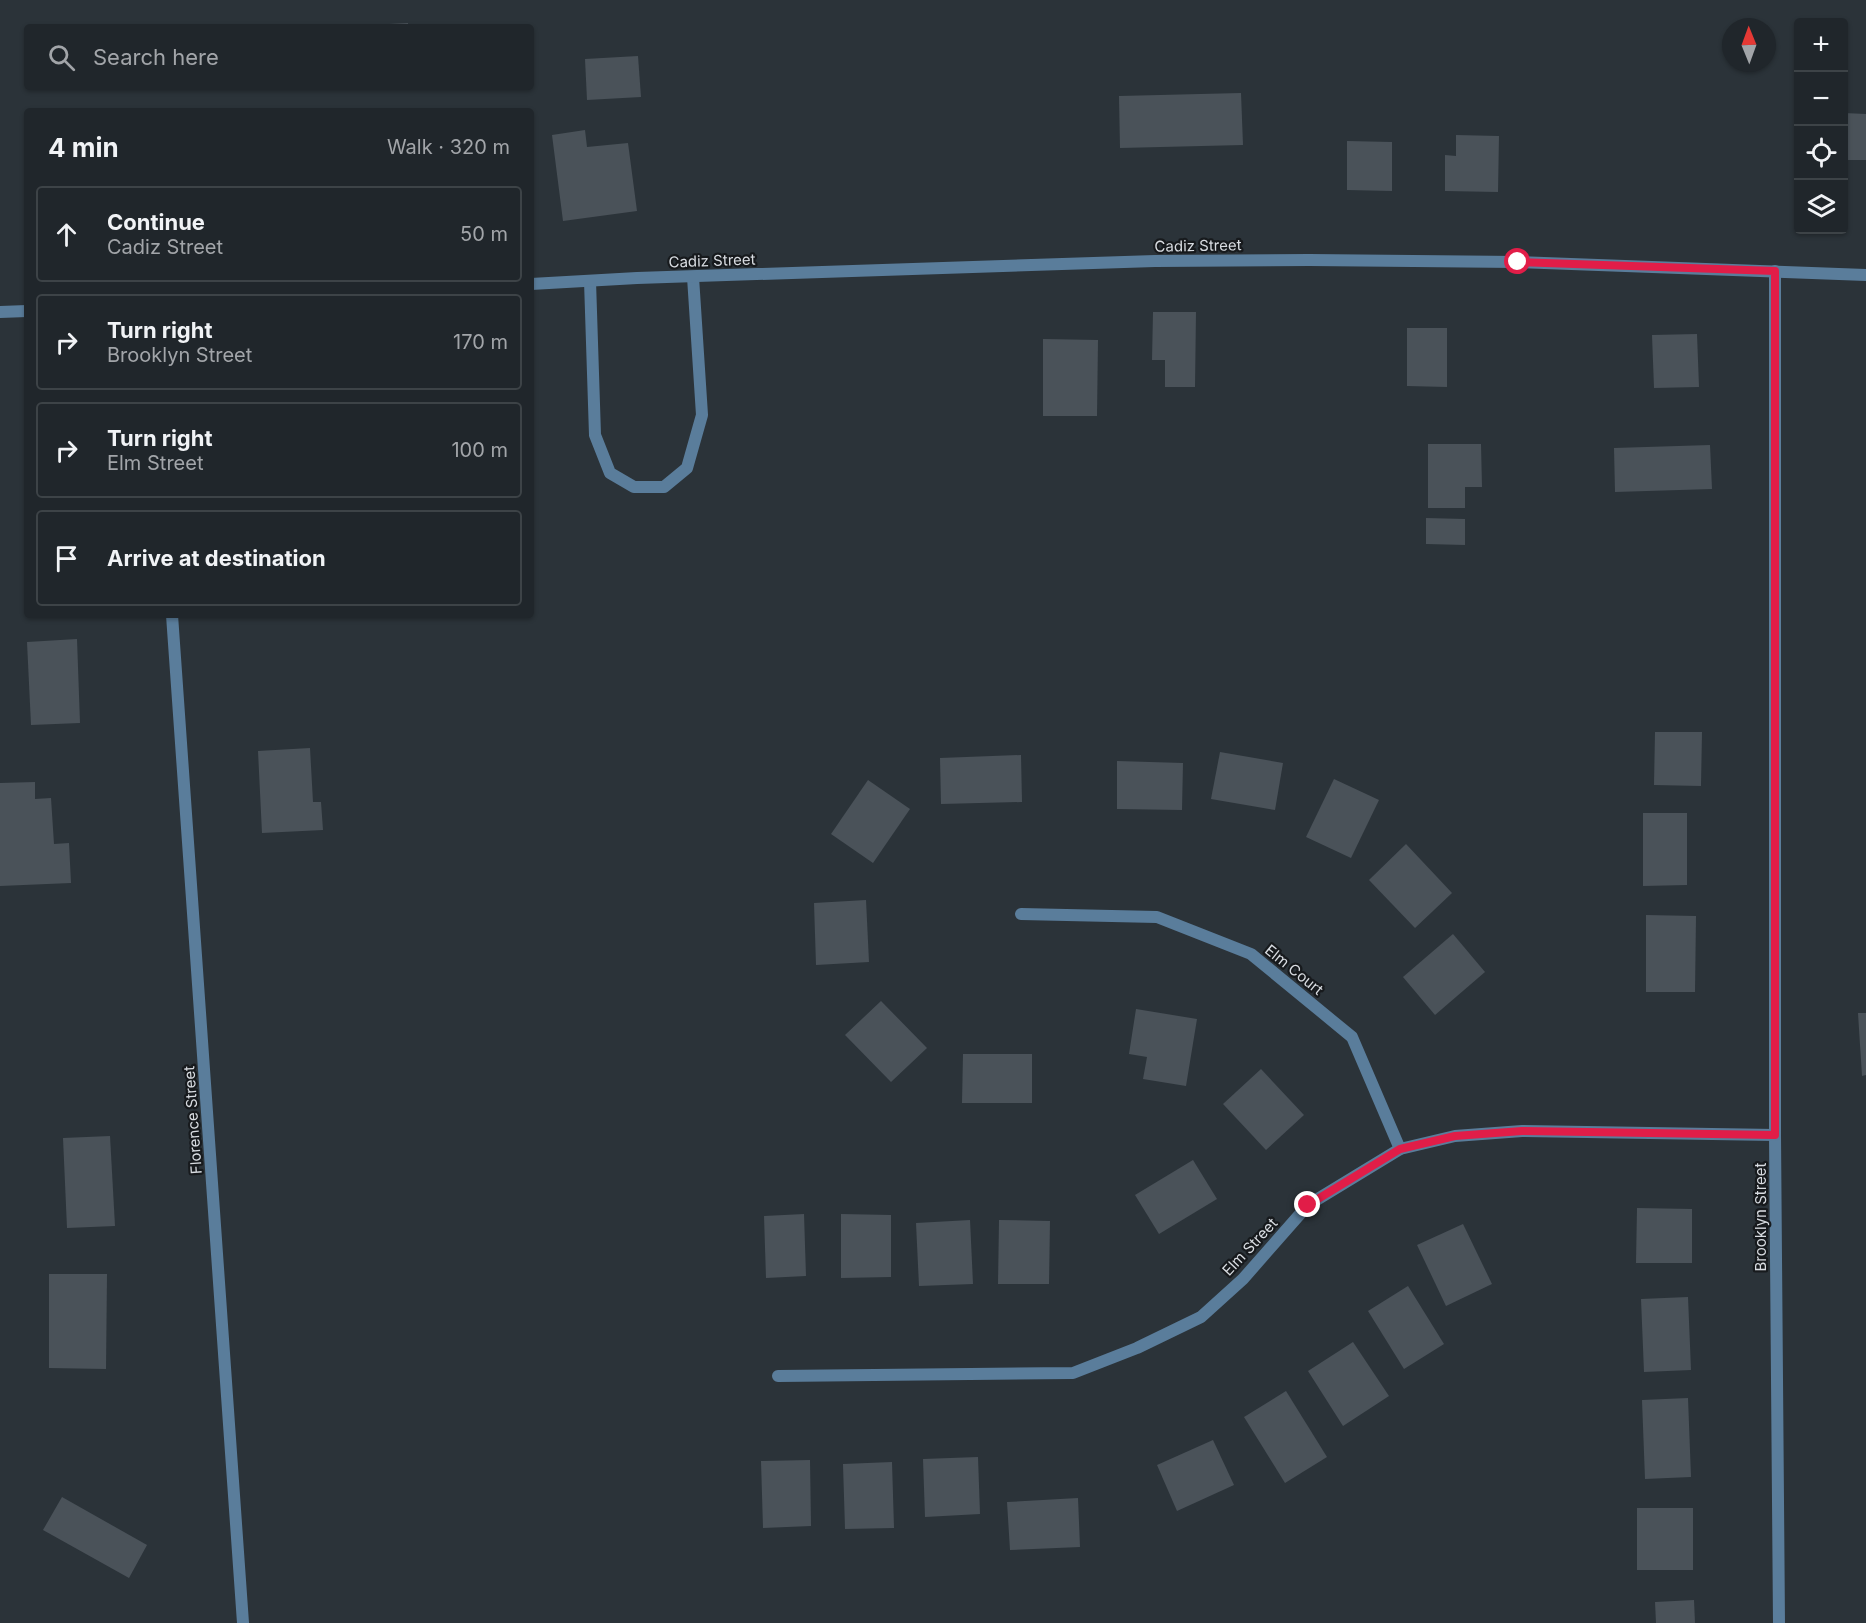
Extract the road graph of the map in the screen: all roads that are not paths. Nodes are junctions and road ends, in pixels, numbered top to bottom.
1 (1775, 271) junction
2 (1866, 275) edge
3 (693, 277) junction
4 (590, 281) junction
5 (534, 284) edge
6 (24, 311) edge
7 (0, 312) edge
8 (172, 618) edge
9 (1021, 914) dead end
10 (1775, 1135) junction
11 (1400, 1149) junction
12 (778, 1376) dead end
13 (243, 1623) edge
14 (1779, 1623) edge

1 - 2 street, Cadiz Street
1 - 3 street, Cadiz Street
1 - 10 street, Brooklyn Street
3 - 4 street, Cadiz Street
3 - 4 street
4 - 5 street, Cadiz Street
6 - 7 street
8 - 13 street, Florence Street
9 - 11 street, Elm Court
10 - 11 street, Elm Street
10 - 14 street, Brooklyn Street
11 - 12 street, Elm Street

